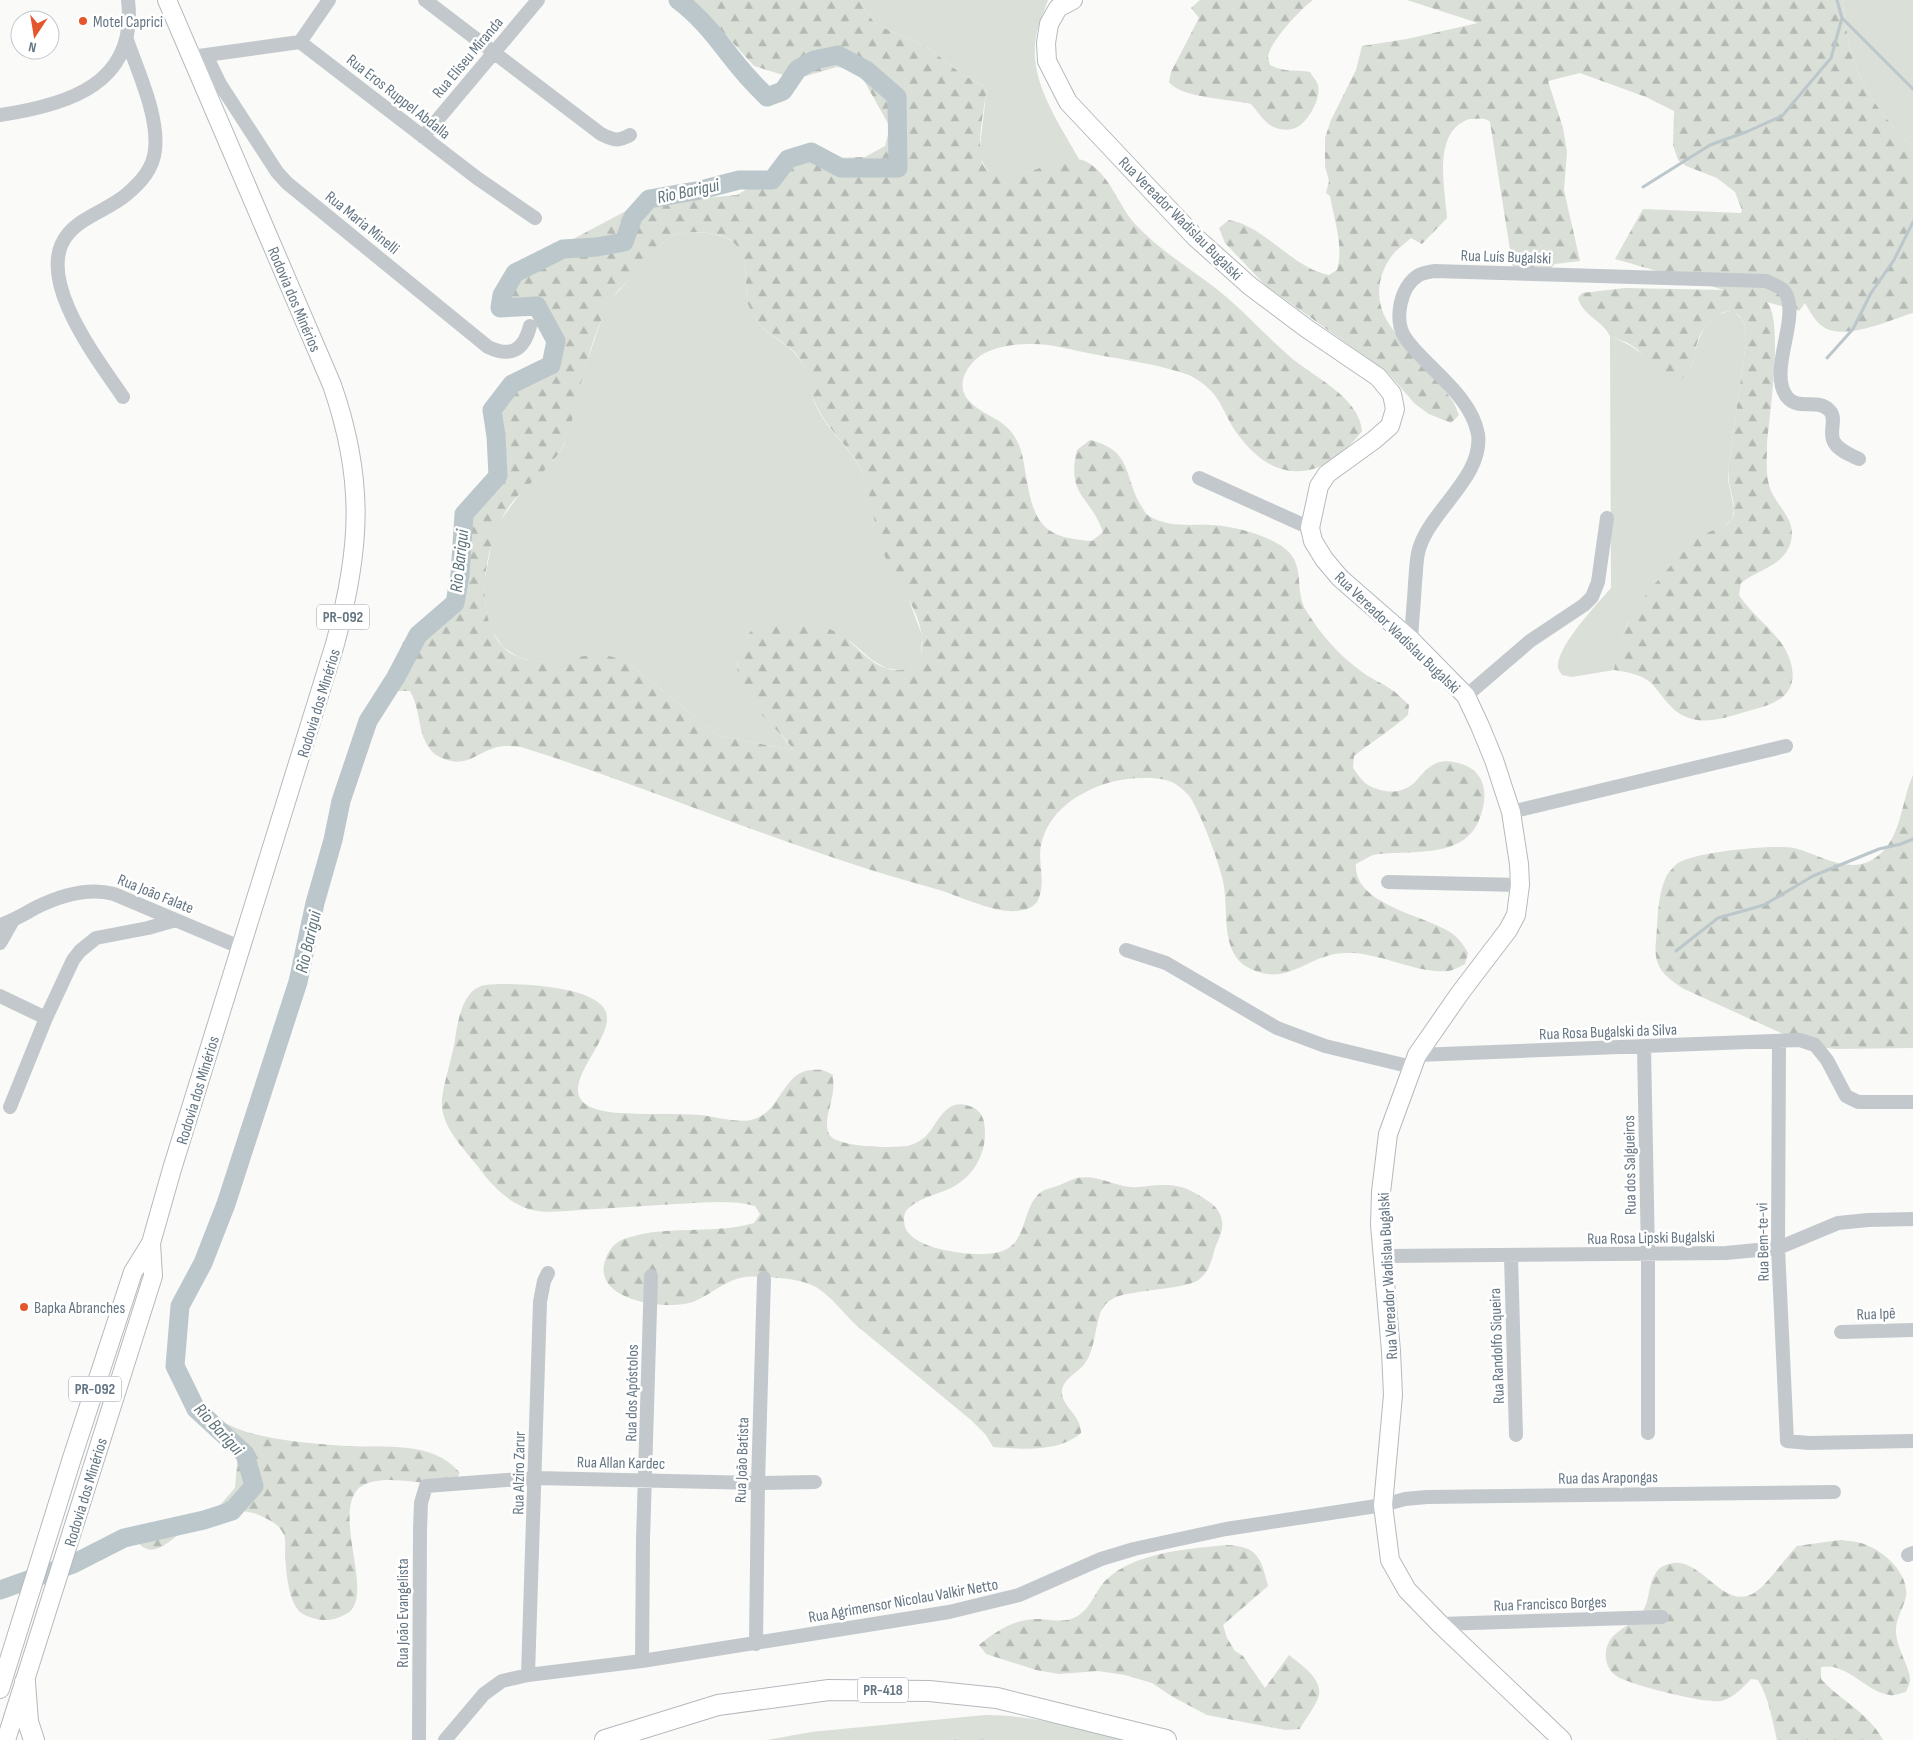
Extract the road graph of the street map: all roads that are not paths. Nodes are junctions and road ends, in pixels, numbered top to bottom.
1 (128, 0) edge
2 (167, 0) edge
3 (329, 0) edge
4 (425, 0) edge
5 (538, 0) edge
6 (1073, 0) edge
7 (127, 40) junction
8 (300, 42) junction
9 (494, 53) junction
10 (198, 56) junction
11 (0, 115) edge
12 (630, 135) dead end
13 (423, 137) junction
14 (535, 218) dead end
15 (530, 326) dead end
16 (123, 397) dead end
17 (1859, 459) dead end
18 (1199, 478) dead end
19 (1607, 518) dead end
20 (1310, 528) junction
21 (1411, 640) junction
22 (1466, 696) junction
23 (1786, 746) dead end
24 (1511, 812) junction
25 (1388, 882) dead end
26 (1520, 885) junction
27 (176, 920) junction
28 (6, 923) edge
29 (0, 944) edge
30 (242, 948) junction
31 (1126, 950) dead end
32 (0, 996) edge
33 (46, 1018) junction
34 (1779, 1041) junction
35 (1644, 1047) junction
36 (1415, 1061) junction
37 (1913, 1102) edge
38 (10, 1107) dead end
39 (1913, 1220) edge
40 (151, 1243) junction
41 (1778, 1248) junction
42 (1648, 1254) junction
43 (1383, 1256) junction
44 (1511, 1256) junction
45 (548, 1274) dead end
46 (651, 1276) dead end
47 (764, 1278) dead end
48 (1913, 1330) edge
49 (1841, 1332) dead end
50 (1648, 1433) dead end
51 (1516, 1434) dead end
52 (1913, 1441) edge
53 (536, 1478) junction
54 (646, 1480) junction
55 (815, 1482) dead end
56 (758, 1483) junction
57 (426, 1486) joint
58 (1834, 1492) dead end
59 (1383, 1505) junction
60 (1662, 1618) dead end
61 (1440, 1624) junction
62 (756, 1644) junction
63 (642, 1661) junction
64 (528, 1675) junction
65 (25, 1682) junction
66 (0, 1689) edge
67 (6, 1740) edge
68 (34, 1740) edge
69 (420, 1740) edge
70 (445, 1740) edge
71 (604, 1740) edge
72 (1166, 1740) edge
73 (1562, 1740) edge

1 - 7 street
2 - 10 main road, Rodovia dos Minérios / PR-092
3 - 8 street
4 - 9 street
5 - 9 street, Rua Eliseu Miranda
6 - 20 main road, Rua Vereador Wadislau Bugalski
7 - 11 street
7 - 16 street
8 - 10 street
8 - 13 street, Rua Eros Ruppel Abdalla
9 - 12 street
9 - 13 street, Rua Eliseu Miranda
10 - 15 street, Rua Maria Minelli
10 - 30 main road, Rodovia dos Minérios / PR-092
13 - 14 street, Rua Eros Ruppel Abdalla
17 - 21 street, Rua Luís Bugalski
18 - 20 street
19 - 22 street
20 - 21 main road, Rua Vereador Wadislau Bugalski
21 - 22 main road, Rua Vereador Wadislau Bugalski
22 - 24 main road, Rua Vereador Wadislau Bugalski
23 - 24 street
24 - 26 main road, Rua Vereador Wadislau Bugalski
25 - 26 street
26 - 36 main road, Rua Vereador Wadislau Bugalski
27 - 28 street, Rua João Falate
27 - 30 street, Rua João Falate
27 - 33 street
28 - 29 street
30 - 40 main road, Rodovia dos Minérios / PR-092
31 - 36 street, Rua Rosa Bugalski da Silva
32 - 33 street
33 - 38 street
34 - 35 street, Rua Rosa Bugalski da Silva
34 - 37 street, Rua Rosa Bugalski da Silva
34 - 41 street, Rua Bem-te-vi
35 - 36 street, Rua Rosa Bugalski da Silva
35 - 42 street, Rua dos Salgueiros
36 - 43 main road, Rua Vereador Wadislau Bugalski
39 - 41 street, Rua Rosa Lipski Bugalski
40 - 65 main road, Rodovia dos Minérios / PR-092
40 - 66 main road, Rodovia dos Minérios / PR-092
41 - 42 street, Rua Rosa Lipski Bugalski
41 - 52 street, Rua Bem-te-vi
42 - 44 street, Rua Rosa Lipski Bugalski
42 - 50 street, Rua dos Salgueiros
43 - 44 street, Rua Rosa Lipski Bugalski
43 - 59 main road, Rua Vereador Wadislau Bugalski
44 - 51 street, Rua Randolfo Siqueira
45 - 53 street, Rua Alziro Zarur
46 - 54 street, Rua dos Apóstolos
47 - 56 street, Rua João Batista
48 - 49 street, Rua Ipê
53 - 54 street, Rua Allan Kardec
53 - 57 street, Rua Allan Kardec
53 - 64 street, Rua Alziro Zarur
54 - 56 street, Rua Allan Kardec
54 - 63 street, Rua dos Apóstolos
55 - 56 street, Rua Allan Kardec
56 - 62 street, Rua João Batista
57 - 69 street, Rua João Evangelista
58 - 59 street, Rua das Arapongas
59 - 61 main road, Rua Vereador Wadislau Bugalski
59 - 62 street, Rua Agrimensor Nicolau Valkir Netto
60 - 61 street, Rua Francisco Borges
61 - 73 main road, Rua Vereador Wadislau Bugalski
62 - 63 street, Rua Agrimensor Nicolau Valkir Netto
63 - 64 street, Rua Agrimensor Nicolau Valkir Netto
64 - 70 street, Rua Agrimensor Nicolau Valkir Netto
65 - 67 main road, Rodovia dos Minérios / PR-092
65 - 68 highway
71 - 72 highway, PR-418

